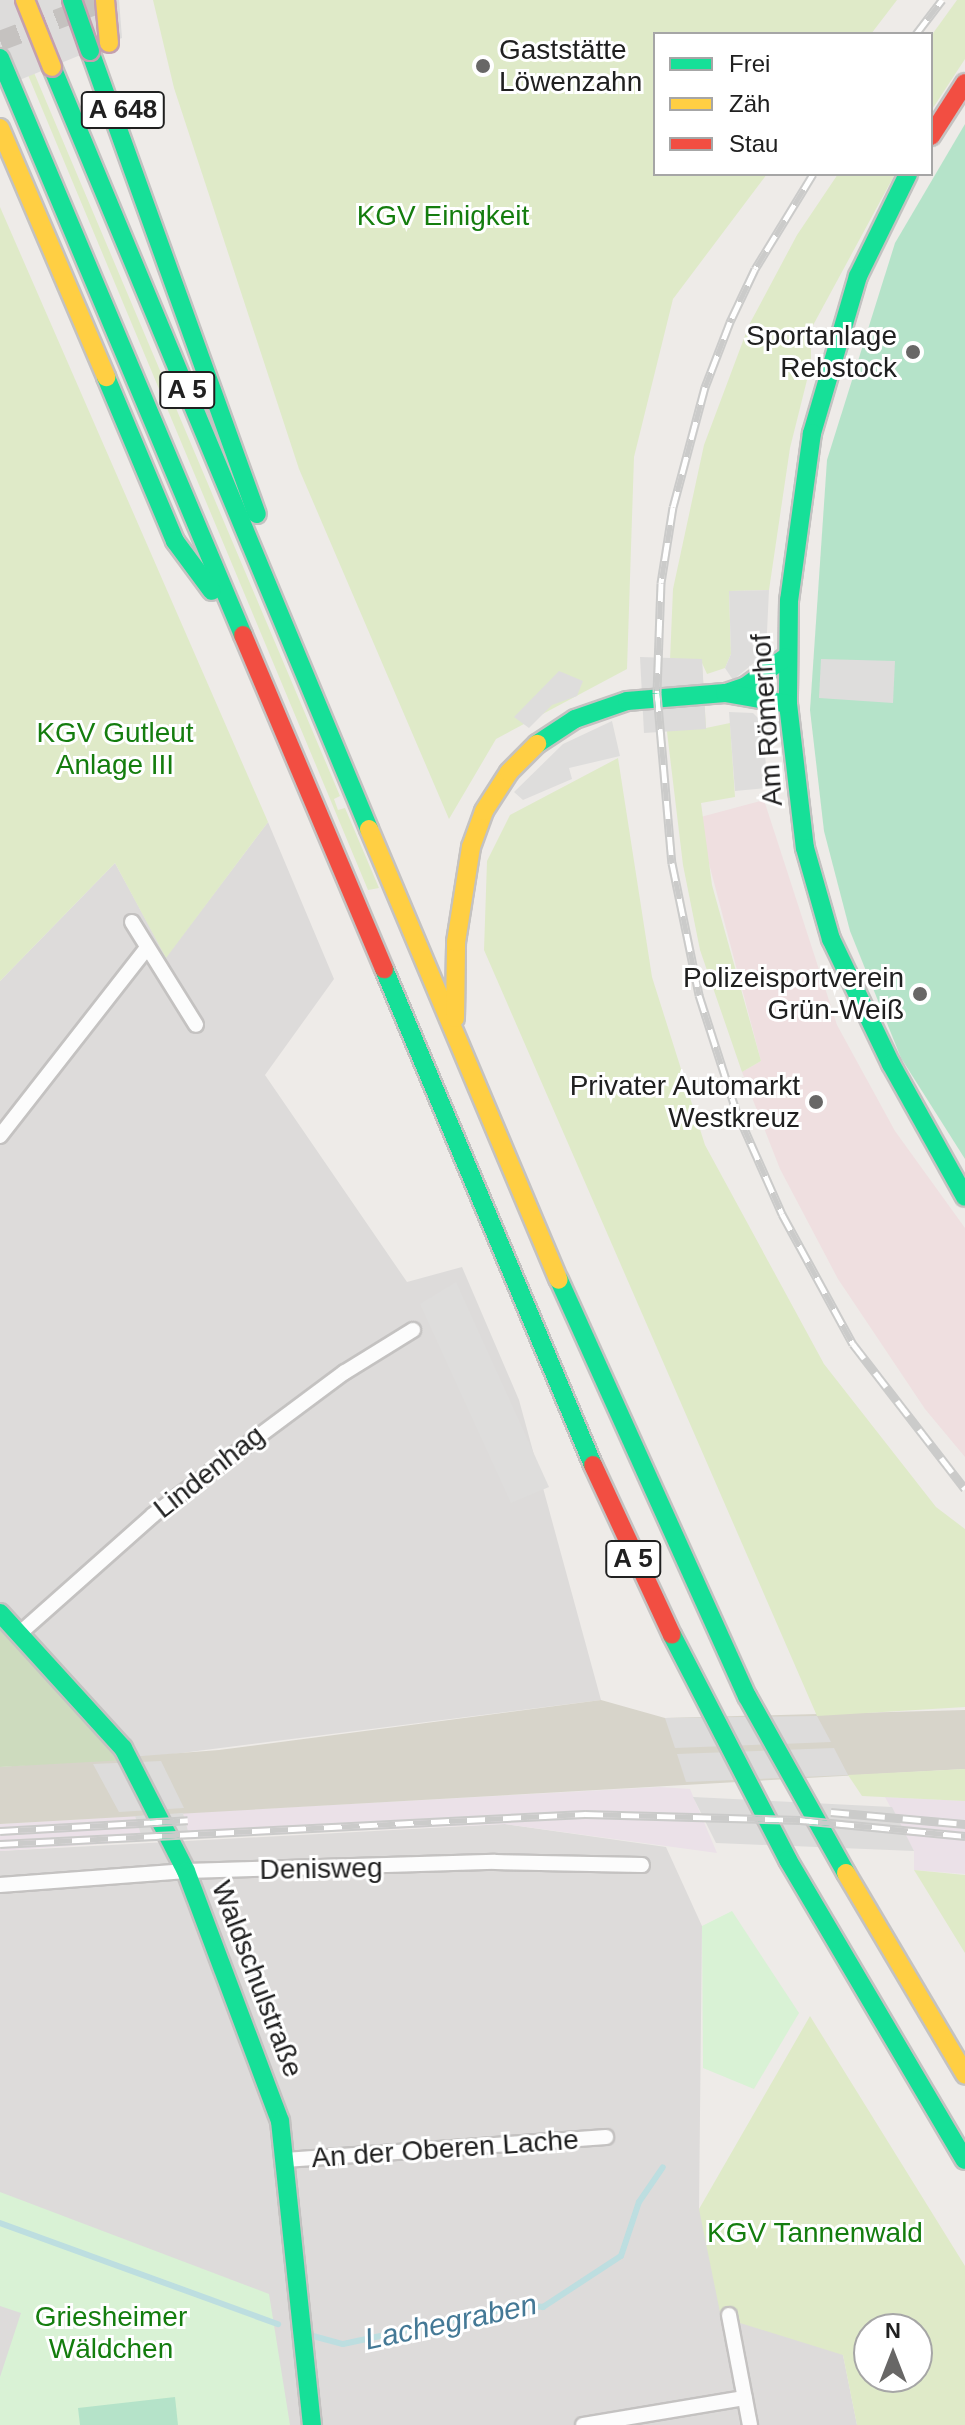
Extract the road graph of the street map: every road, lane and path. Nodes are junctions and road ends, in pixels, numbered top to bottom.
1 (25, 0) edge
2 (72, 0) edge
3 (105, 0) edge
4 (0, 58) edge
5 (965, 83) edge
6 (0, 128) edge
7 (933, 133) edge
8 (907, 176) edge
9 (137, 177) junction
10 (234, 620) junction
11 (786, 657) junction
12 (725, 693) junction
13 (788, 704) junction
14 (323, 712) junction
15 (132, 922) dead end
16 (147, 948) junction
17 (196, 1025) dead end
18 (454, 1031) junction
19 (0, 1136) edge
20 (965, 1197) edge
21 (413, 1330) dead end
22 (0, 1613) edge
23 (19, 1634) junction
24 (642, 1865) dead end
25 (186, 1871) junction
26 (0, 1885) edge
27 (965, 2074) edge
28 (606, 2137) dead end
29 (285, 2160) junction
30 (965, 2160) edge
31 (729, 2315) dead end
32 (745, 2398) junction
33 (312, 2425) edge
34 (583, 2425) edge
35 (750, 2425) edge

1 - 14 main road, A 5, bridge
2 - 9 main road, A 648, bridge
3 - 9 main road, A 648, bridge
4 - 10 main road, A 5
5 - 7 main road
6 - 10 main road, A 5
8 - 11 main road, Am Römerhof
9 - 14 main road, A 5
10 - 30 main road, A 5
11 - 12 main road
11 - 13 main road, Am Römerhof
12 - 13 main road
12 - 18 main road
13 - 20 main road, Am Römerhof
14 - 18 main road, A 5
15 - 16 street
16 - 17 street
16 - 19 street
18 - 27 main road, A 5
21 - 23 street, Lindenhag
22 - 23 main road, Waldschulstraße
23 - 25 main road, Waldschulstraße
24 - 25 street, Denisweg
25 - 26 street, Denisweg
25 - 29 main road, Waldschulstraße
28 - 29 street, An der Oberen Lache
29 - 33 main road, Waldschulstraße
31 - 32 street
32 - 34 street
32 - 35 street

